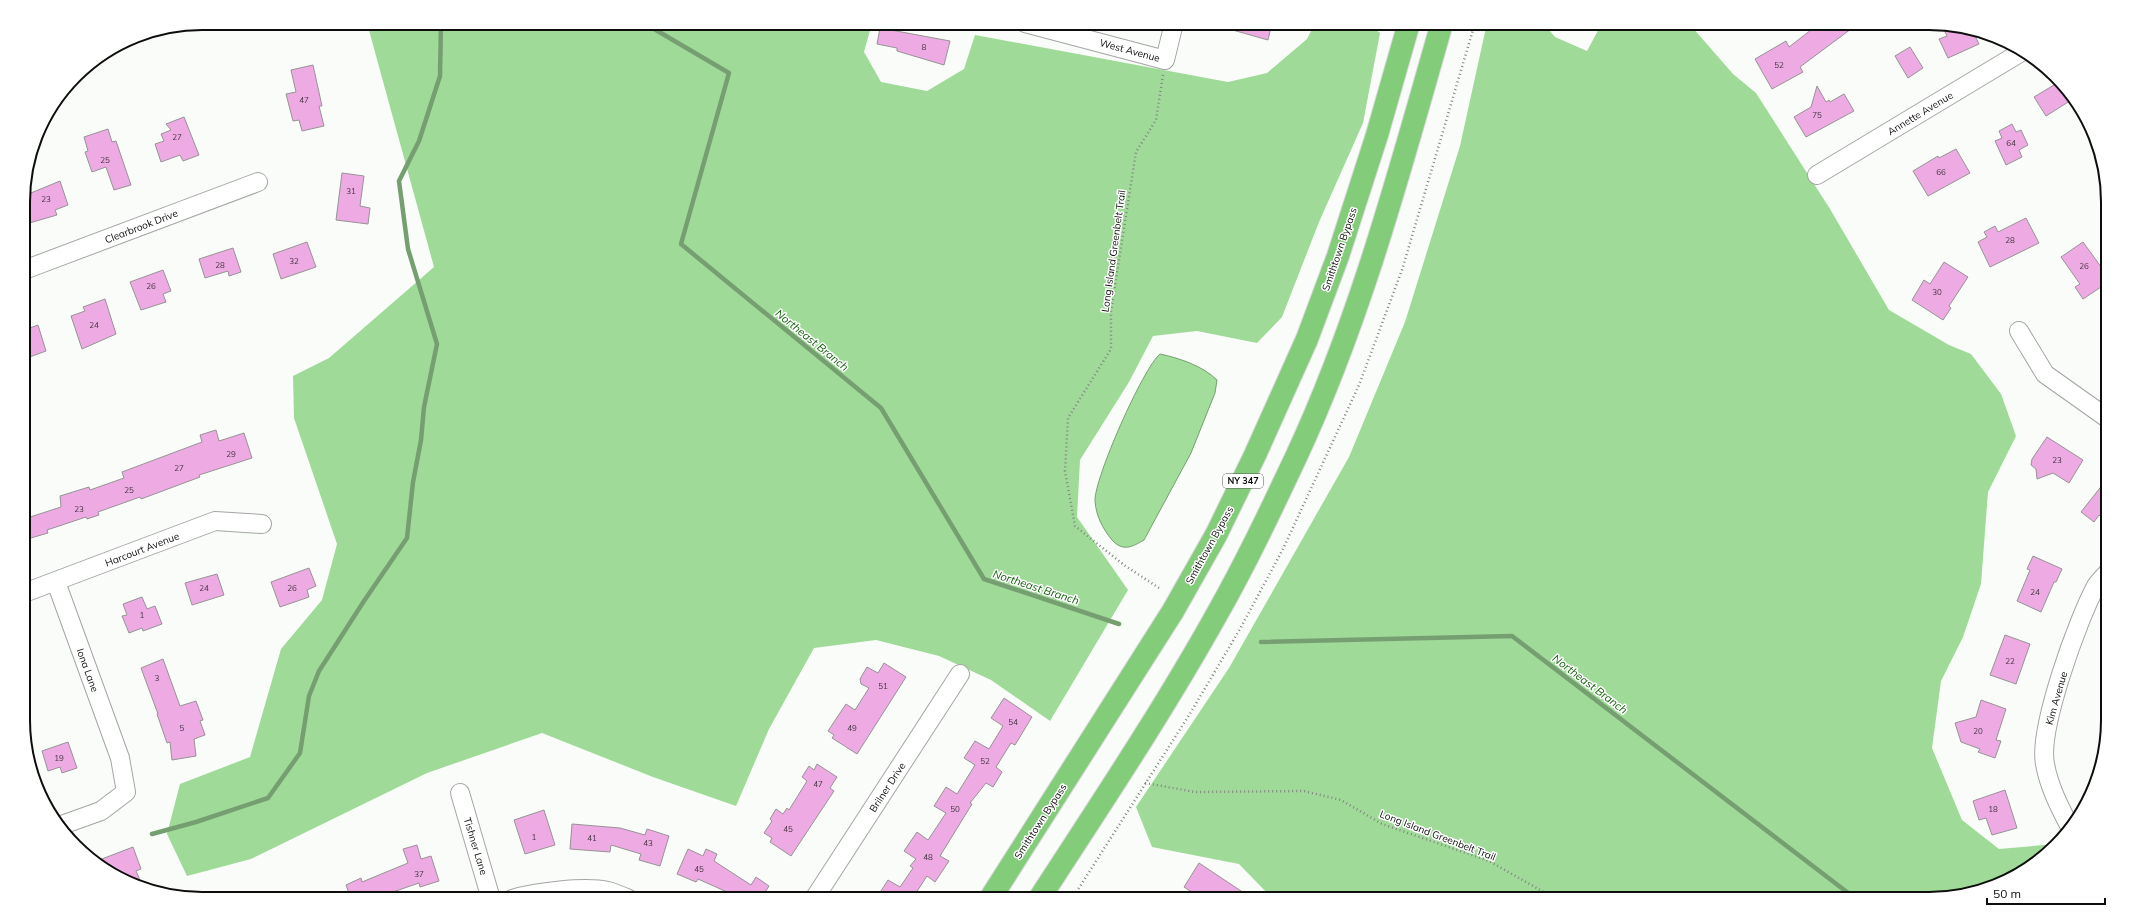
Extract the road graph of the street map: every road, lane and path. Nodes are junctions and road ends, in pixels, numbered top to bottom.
1 (1051, 30) edge
2 (1172, 30) edge
3 (1407, 30) edge
4 (1440, 30) edge
5 (2017, 54) edge
6 (1165, 60) junction
7 (1817, 175) dead end
8 (258, 182) dead end
9 (30, 268) edge
10 (2019, 331) dead end
11 (2101, 414) edge
12 (262, 524) dead end
13 (2101, 580) edge
14 (56, 582) junction
15 (1159, 588) dead end
16 (30, 591) edge
17 (960, 674) dead end
18 (1145, 783) dead end
19 (460, 793) dead end
20 (2067, 822) edge
21 (65, 824) edge
22 (1105, 846) dead end
23 (490, 892) edge
24 (546, 892) edge
25 (611, 892) edge
26 (819, 892) edge
27 (994, 892) edge
28 (1044, 892) edge
29 (1076, 892) edge
30 (1544, 892) edge

1 - 6 street, West Avenue
2 - 6 street
3 - 27 highway, Smithtown Bypass / NY 347
4 - 28 highway
5 - 7 street, Annette Avenue
6 - 15 path, Long Island Greenbelt Trail
8 - 9 street, Clearbrook Drive
10 - 11 street
12 - 14 street, Harcourt Avenue
13 - 20 street, Kim Avenue
14 - 16 street, Harcourt Avenue
14 - 21 street, Iona Lane
17 - 26 street, Brilner Drive
18 - 30 path, Long Island Greenbelt Trail
19 - 23 street, Tishner Lane
22 - 29 path
24 - 25 street

